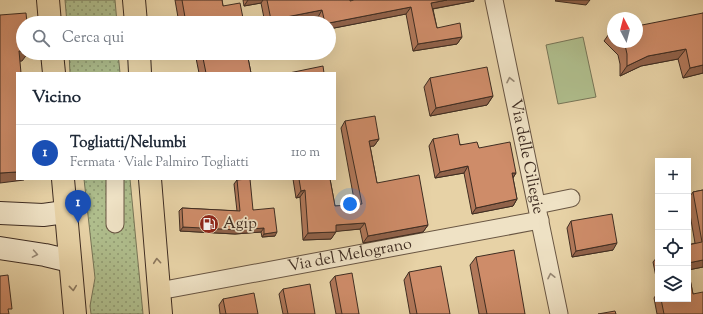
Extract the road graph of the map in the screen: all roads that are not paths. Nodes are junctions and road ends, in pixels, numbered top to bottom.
1 (48, 0) edge
2 (134, 0) edge
3 (494, 0) edge
4 (49, 16) edge
5 (135, 16) edge
6 (53, 60) edge
7 (139, 60) edge
8 (54, 72) edge
9 (140, 72) edge
10 (63, 180) edge
11 (115, 180) edge
12 (150, 180) edge
13 (571, 198) dead end
14 (65, 212) junction
15 (538, 212) junction
16 (0, 214) edge
17 (115, 224) dead end
18 (0, 248) edge
19 (70, 261) junction
20 (159, 291) junction
21 (72, 314) edge
22 (161, 314) edge
23 (559, 314) edge

1 - 4 main road
2 - 5 main road
15 -> 3 street, Via delle Ciliegie
6 - 8 main road
7 - 9 main road
10 - 14 main road
11 - 17 street
20 -> 12 main road
13 - 15 street, Via del Melograno
14 - 16 street
14 - 19 main road
15 - 20 street, Via del Melograno
23 -> 15 street, Via delle Ciliegie
18 -> 19 street
19 -> 21 main road
20 - 22 main road

